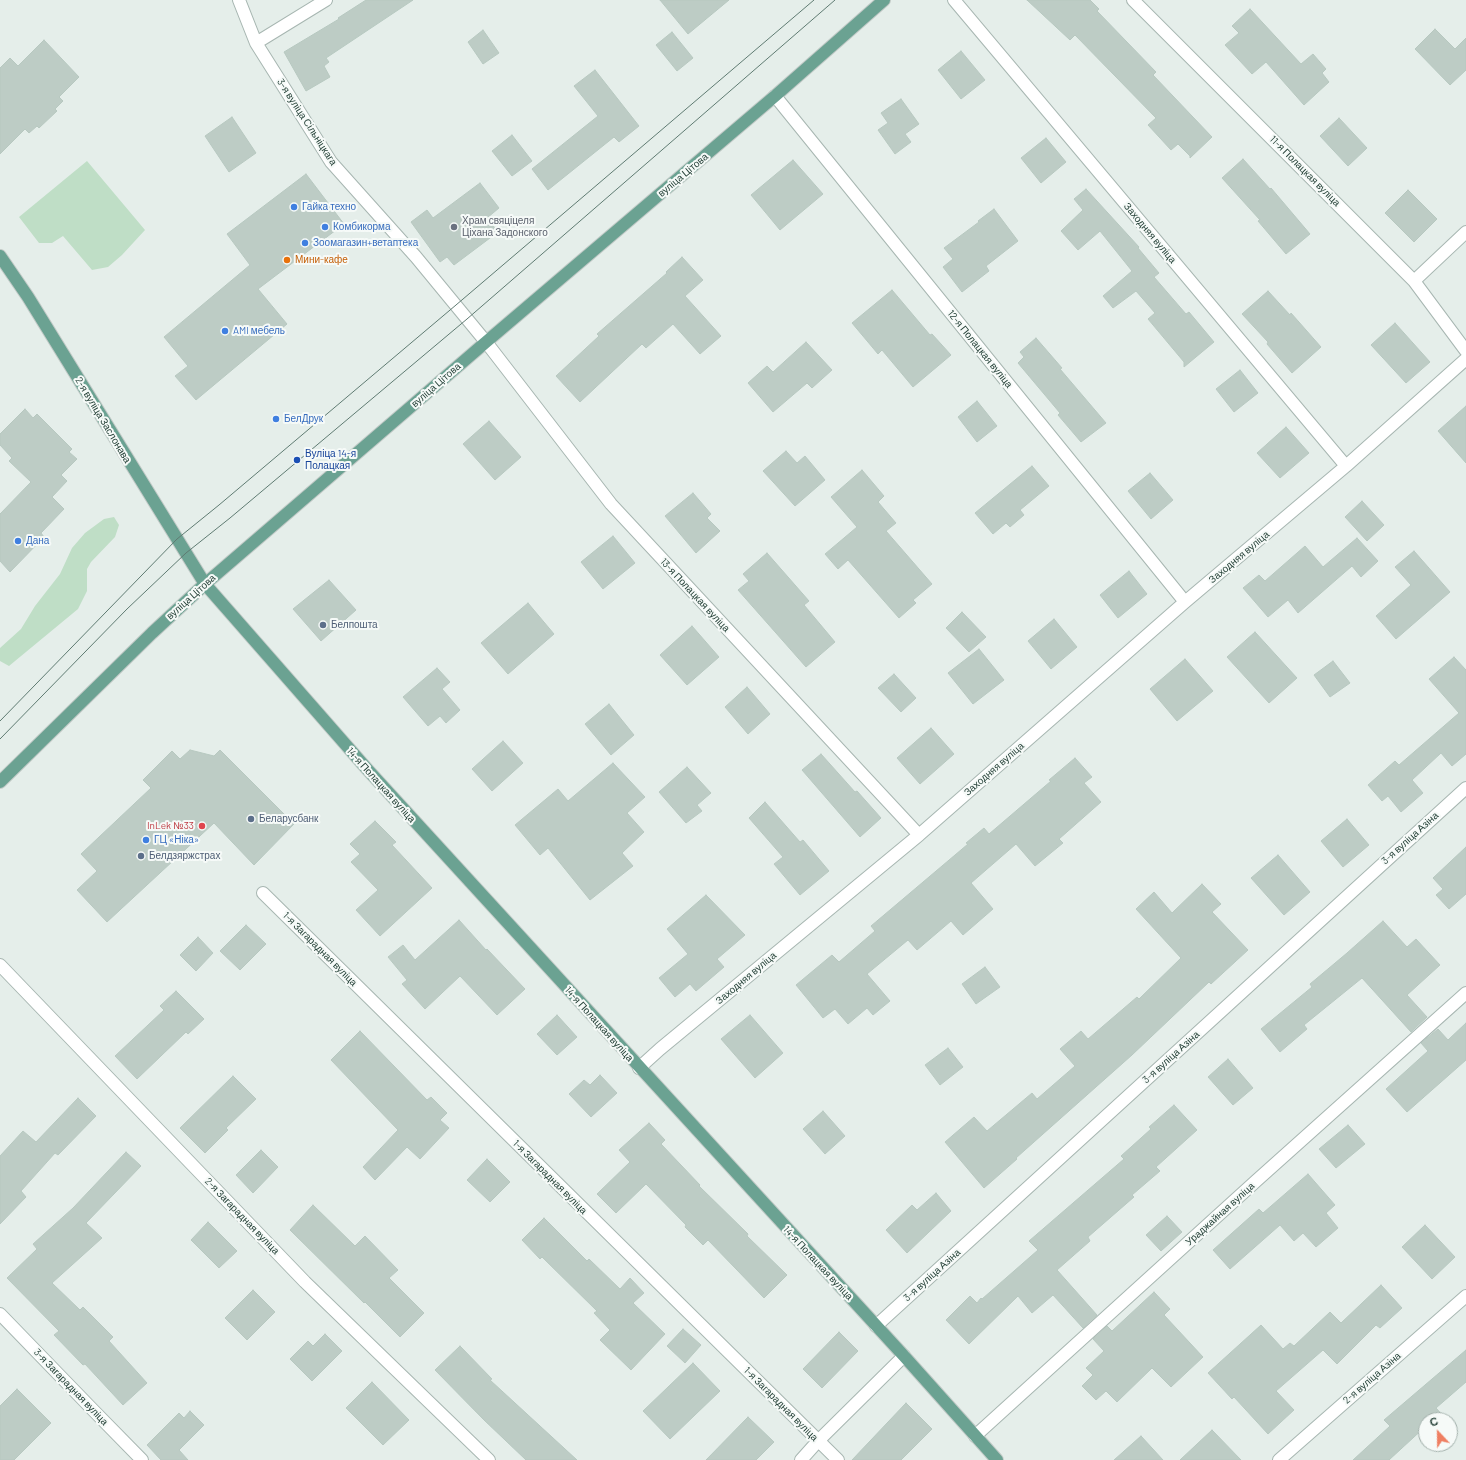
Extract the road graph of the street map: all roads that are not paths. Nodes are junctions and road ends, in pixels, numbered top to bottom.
1 (239, 0) edge
2 (326, 0) edge
3 (884, 0) edge
4 (954, 0) edge
5 (1133, 0) edge
6 (256, 43) junction
7 (775, 96) junction
8 (1466, 232) edge
9 (0, 256) edge
10 (1414, 281) junction
11 (486, 342) junction
12 (1466, 351) edge
13 (1466, 360) edge
14 (1346, 466) junction
15 (206, 584) junction
16 (1185, 602) junction
17 (0, 782) edge
18 (1466, 788) edge
19 (919, 835) junction
20 (263, 894) dead end
21 (0, 965) edge
22 (1466, 993) edge
23 (639, 1068) junction
24 (1466, 1296) edge
25 (0, 1314) edge
26 (876, 1326) junction
27 (904, 1356) junction
28 (975, 1436) junction
29 (818, 1441) junction
30 (142, 1460) edge
31 (490, 1460) edge
32 (801, 1460) edge
33 (838, 1460) edge
34 (997, 1460) edge
35 (1279, 1460) edge

1 - 6 street, 3-я вуліца Сільніцкага
2 - 6 street
3 - 7 main road, вуліца Цітова
4 - 14 street, Заходняя вуліца
5 - 10 street, 11-я Полацкая вуліца
6 - 11 street, 3-я вуліца Сільніцкага
7 - 11 main road, вуліца Цітова
7 - 16 street, 12-я Полацкая вуліца
8 - 10 street
9 - 15 main road, 2-я вуліца Заслонава
10 - 12 street, 11-я Полацкая вуліца
11 - 15 main road, вуліца Цітова
11 - 19 street, 13-я Полацкая вуліца
13 - 14 street, Заходняя вуліца
14 - 16 street, Заходняя вуліца
15 - 17 main road, вуліца Цітова
15 - 23 main road, 14-я Полацкая вуліца
16 - 19 street, Заходняя вуліца
18 - 26 street, 3-я вуліца Азіна
19 - 23 street, Заходняя вуліца
20 - 29 street, 1-я Загарадная вуліца
21 - 31 street, 2-я Загарадная вуліца
22 - 28 street, Ураджайная вуліца
23 - 26 main road, 14-я Полацкая вуліца
24 - 35 street, 2-я вуліца Азіна
25 - 30 street, 3-я Загарадная вуліца
26 - 27 main road, 14-я Полацкая вуліца
27 - 28 main road, 14-я Полацкая вуліца
27 - 29 street
28 - 34 main road, 14-я Полацкая вуліца
29 - 32 street
29 - 33 street, 1-я Загарадная вуліца

